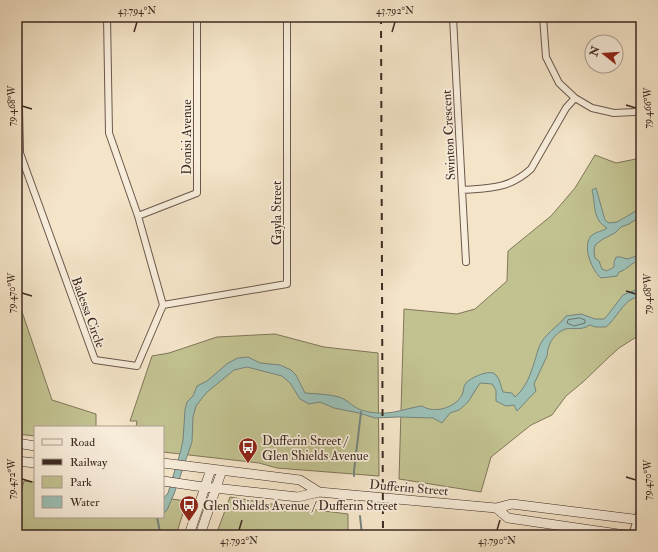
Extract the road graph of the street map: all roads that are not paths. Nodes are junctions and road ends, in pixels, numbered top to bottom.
1 (17, 17) edge
2 (107, 17) edge
3 (197, 17) edge
4 (287, 17) edge
5 (453, 17) edge
6 (543, 17) edge
7 (575, 98) junction
8 (641, 110) edge
9 (462, 190) junction
10 (138, 216) junction
11 (466, 262) dead end
12 (163, 305) junction
13 (17, 443) edge
14 (34, 446) edge
15 (17, 461) edge
16 (34, 463) edge
17 (164, 463) edge
18 (211, 469) junction
19 (222, 470) junction
20 (164, 481) edge
21 (205, 487) junction
22 (216, 488) junction
23 (319, 492) junction
24 (641, 507) edge
25 (496, 508) junction
26 (639, 520) edge
27 (189, 535) edge
28 (200, 535) edge
29 (625, 535) edge
30 (632, 535) edge

1 - 12 street, Badessa Circle
2 - 10 street
3 - 10 street, Donisi Avenue
4 - 12 street, Gayla Street
5 - 9 street, Swinton Crescent
6 - 7 street
7 - 8 street
7 - 9 street, Swinton Crescent
9 - 11 street
10 - 12 street
13 - 14 main road
15 - 16 main road
17 - 18 main road, Dufferin Street
18 - 19 main road, Dufferin Street
18 - 21 main road
19 - 22 main road
19 - 23 main road, Dufferin Street
20 - 21 main road, Dufferin Street
21 - 22 main road, Dufferin Street
21 - 27 main road
22 - 23 main road, Dufferin Street
22 - 28 main road
23 - 25 main road, Dufferin Street
24 - 26 street
25 - 26 main road, Dufferin Street
25 - 29 main road, Dufferin Street
26 - 30 street

